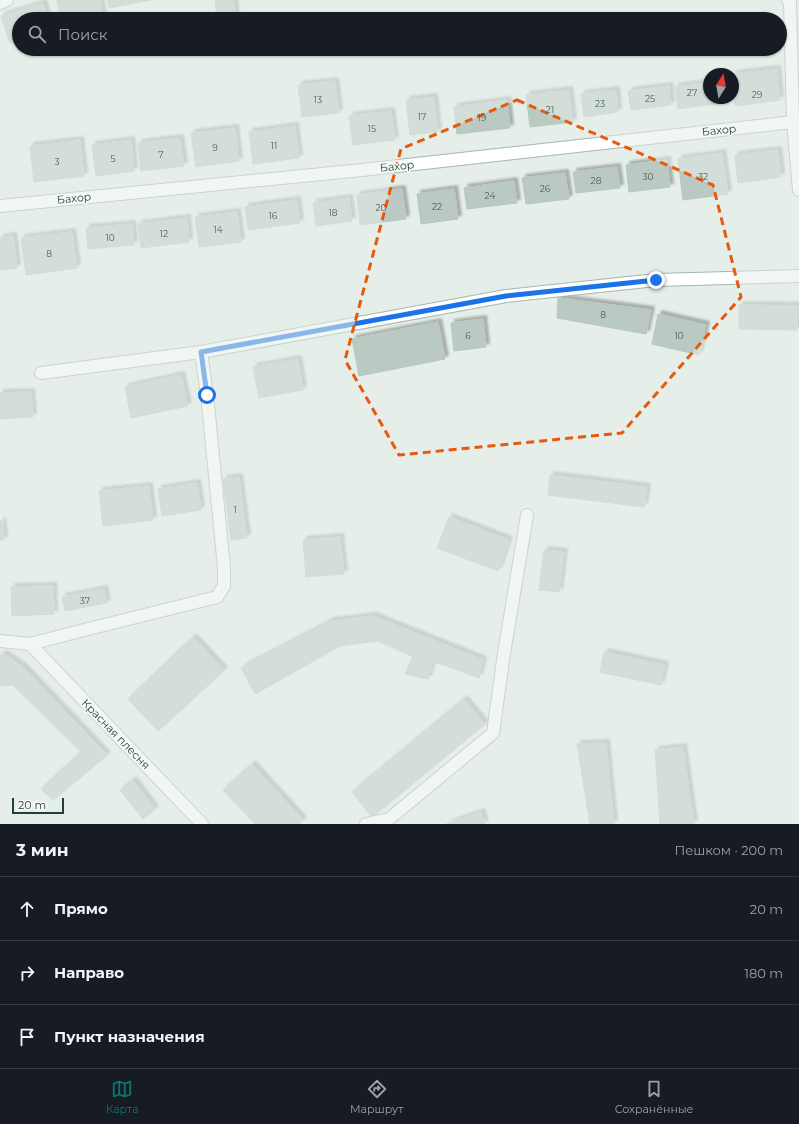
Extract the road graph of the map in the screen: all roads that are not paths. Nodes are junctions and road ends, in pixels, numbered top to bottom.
1 (7, 0) edge
2 (792, 2) edge
3 (0, 3) edge
4 (793, 122) junction
5 (799, 190) edge
6 (0, 206) edge
7 (799, 276) edge
8 (201, 352) junction
9 (41, 373) dead end
10 (527, 515) dead end
11 (0, 641) edge
12 (30, 644) junction
13 (202, 824) edge
14 (366, 824) edge

1 - 3 street
2 - 4 street
4 - 5 street
4 - 6 street, Бахор
7 - 8 street
8 - 9 street
8 - 12 street
10 - 14 street
11 - 12 street
12 - 13 street, Красная плесня

